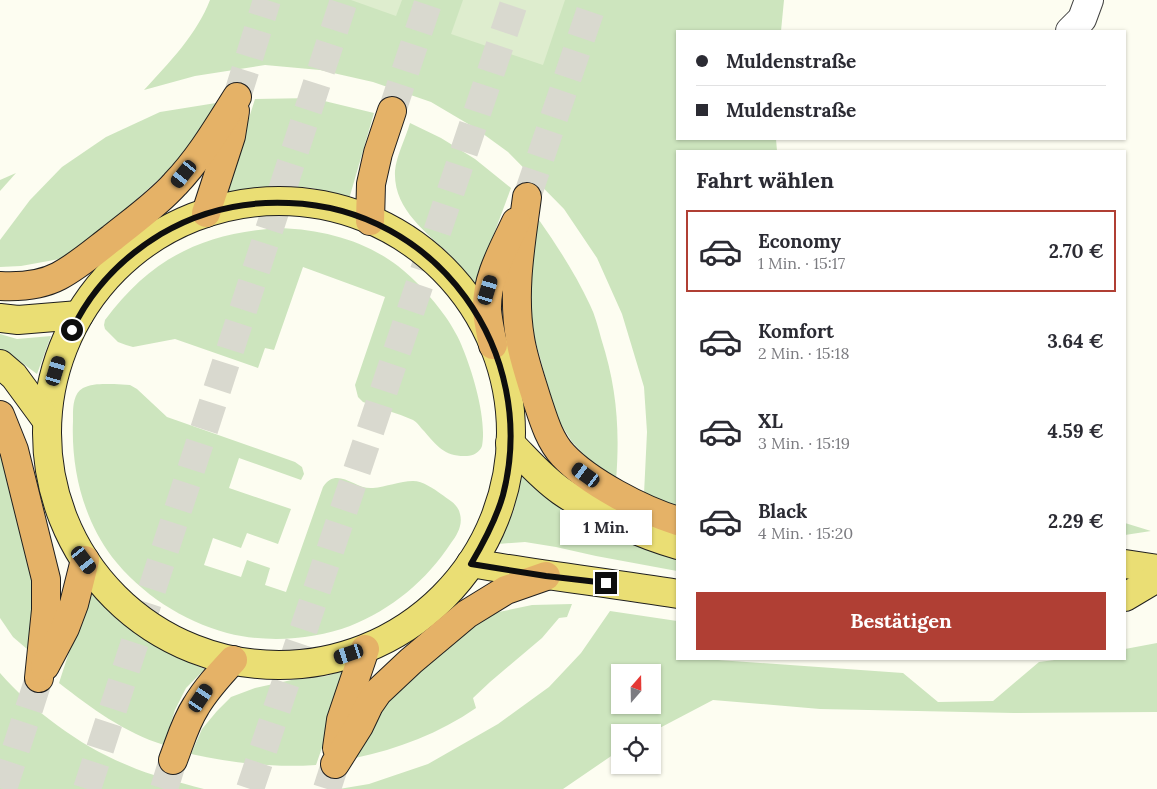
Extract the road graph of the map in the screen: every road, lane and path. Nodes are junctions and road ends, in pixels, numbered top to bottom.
1 (1089, 0) edge
2 (1071, 30) edge
3 (392, 111) tunnel mouth
4 (206, 213) junction
5 (370, 221) junction
6 (0, 286) edge
7 (79, 315) junction
8 (0, 318) edge
9 (493, 345) junction
10 (0, 364) edge
11 (0, 415) edge
12 (47, 421) junction
13 (510, 443) junction
14 (676, 520) edge
15 (676, 544) edge
16 (84, 560) junction
17 (471, 564) junction
18 (1126, 564) edge
19 (1157, 568) edge
20 (546, 576) junction
21 (1157, 578) edge
22 (676, 594) edge
23 (1126, 595) edge
24 (365, 649) junction
25 (232, 660) junction
26 (173, 760) tunnel mouth

1 - 2 street
3 - 5 highway
4 - 5 main road
4 - 6 highway
4 - 7 main road
5 - 9 main road
7 - 8 main road
7 - 12 main road
9 - 13 main road
9 - 14 highway
10 - 12 main road
11 - 16 highway
12 - 16 main road
13 - 15 main road
13 - 17 main road
16 - 25 main road
17 - 20 main road
17 - 24 main road
18 - 19 main road
20 - 22 main road
20 - 24 highway
21 - 23 main road
24 - 25 main road
25 - 26 highway

